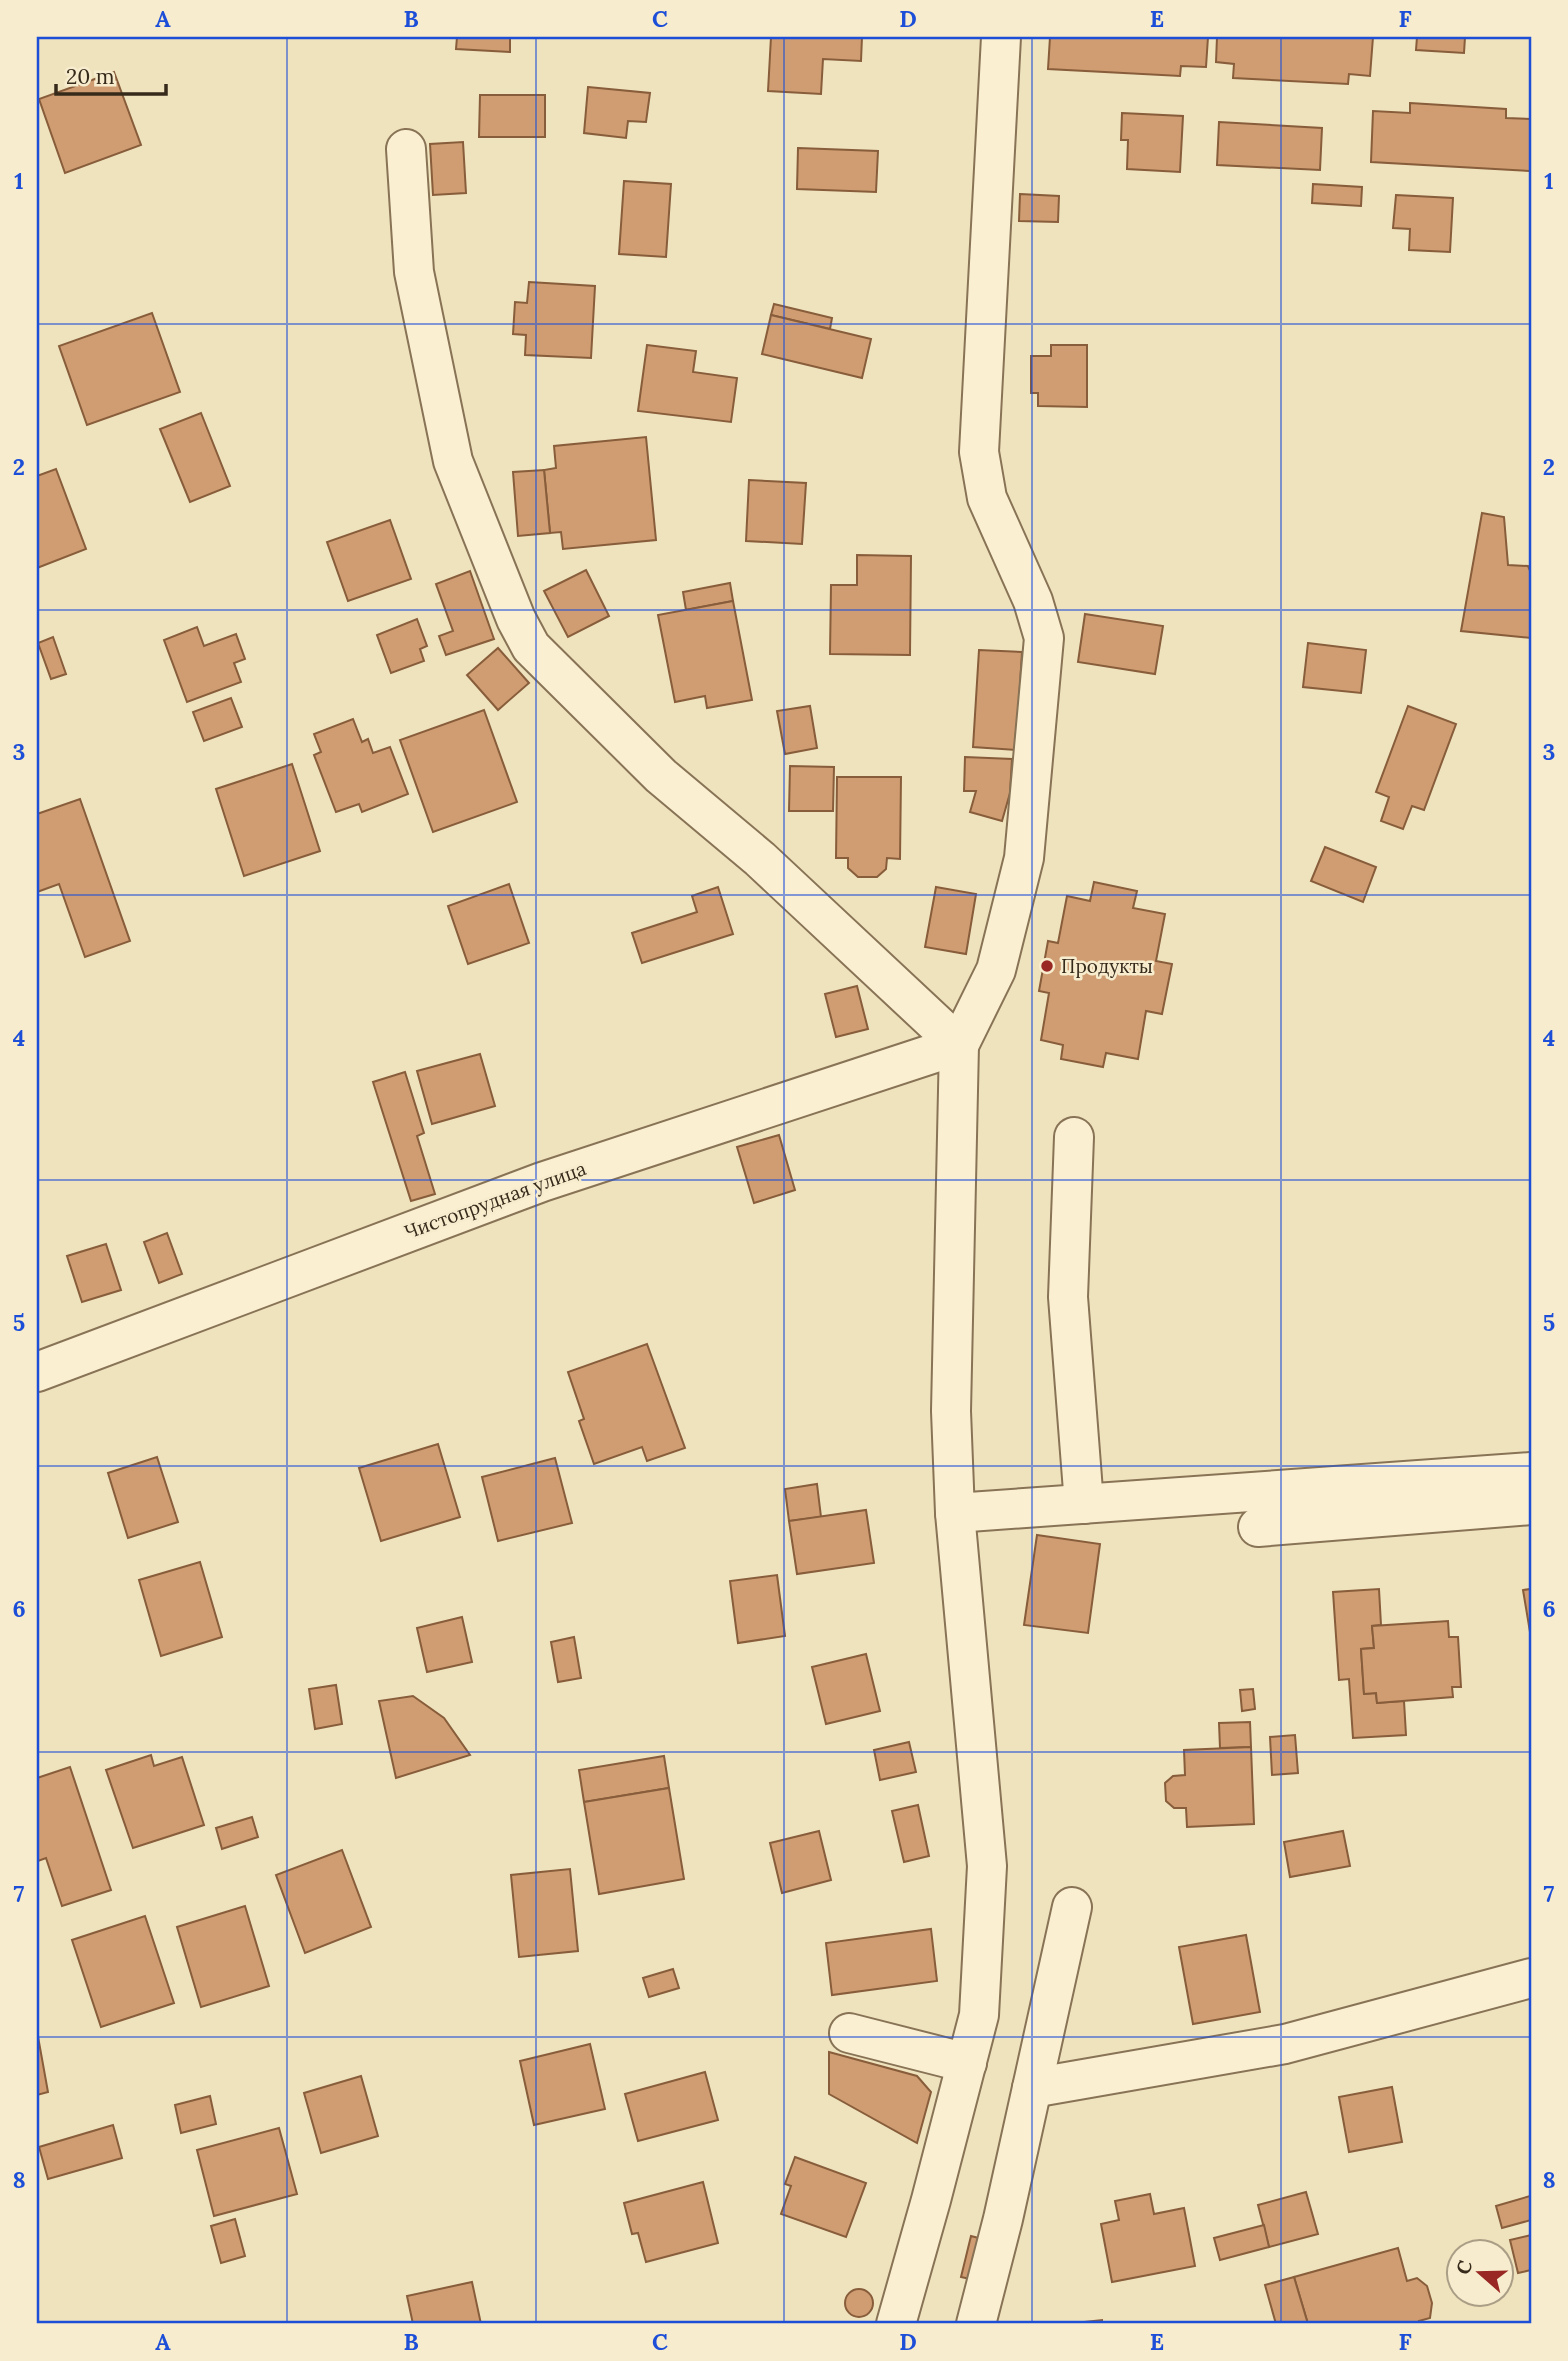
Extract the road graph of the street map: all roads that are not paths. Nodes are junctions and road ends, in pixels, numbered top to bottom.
1 (1001, 37) edge
2 (406, 149) dead end
3 (959, 1045) junction
4 (1074, 1137) dead end
5 (37, 1372) edge
6 (1531, 1472) edge
7 (1084, 1504) junction
8 (1531, 1504) edge
9 (955, 1513) junction
10 (1258, 1527) dead end
11 (1072, 1907) dead end
12 (1531, 1978) edge
13 (849, 2034) dead end
14 (967, 2063) junction
15 (1032, 2088) junction
16 (895, 2324) edge
17 (975, 2324) edge

1 - 3 street
2 - 3 street
3 - 5 street, Чистопрудная улица
3 - 9 street
4 - 7 street
6 - 7 street
7 - 9 street
8 - 10 street
9 - 14 street
11 - 15 street
12 - 15 street
13 - 14 street
14 - 16 street
15 - 17 street

